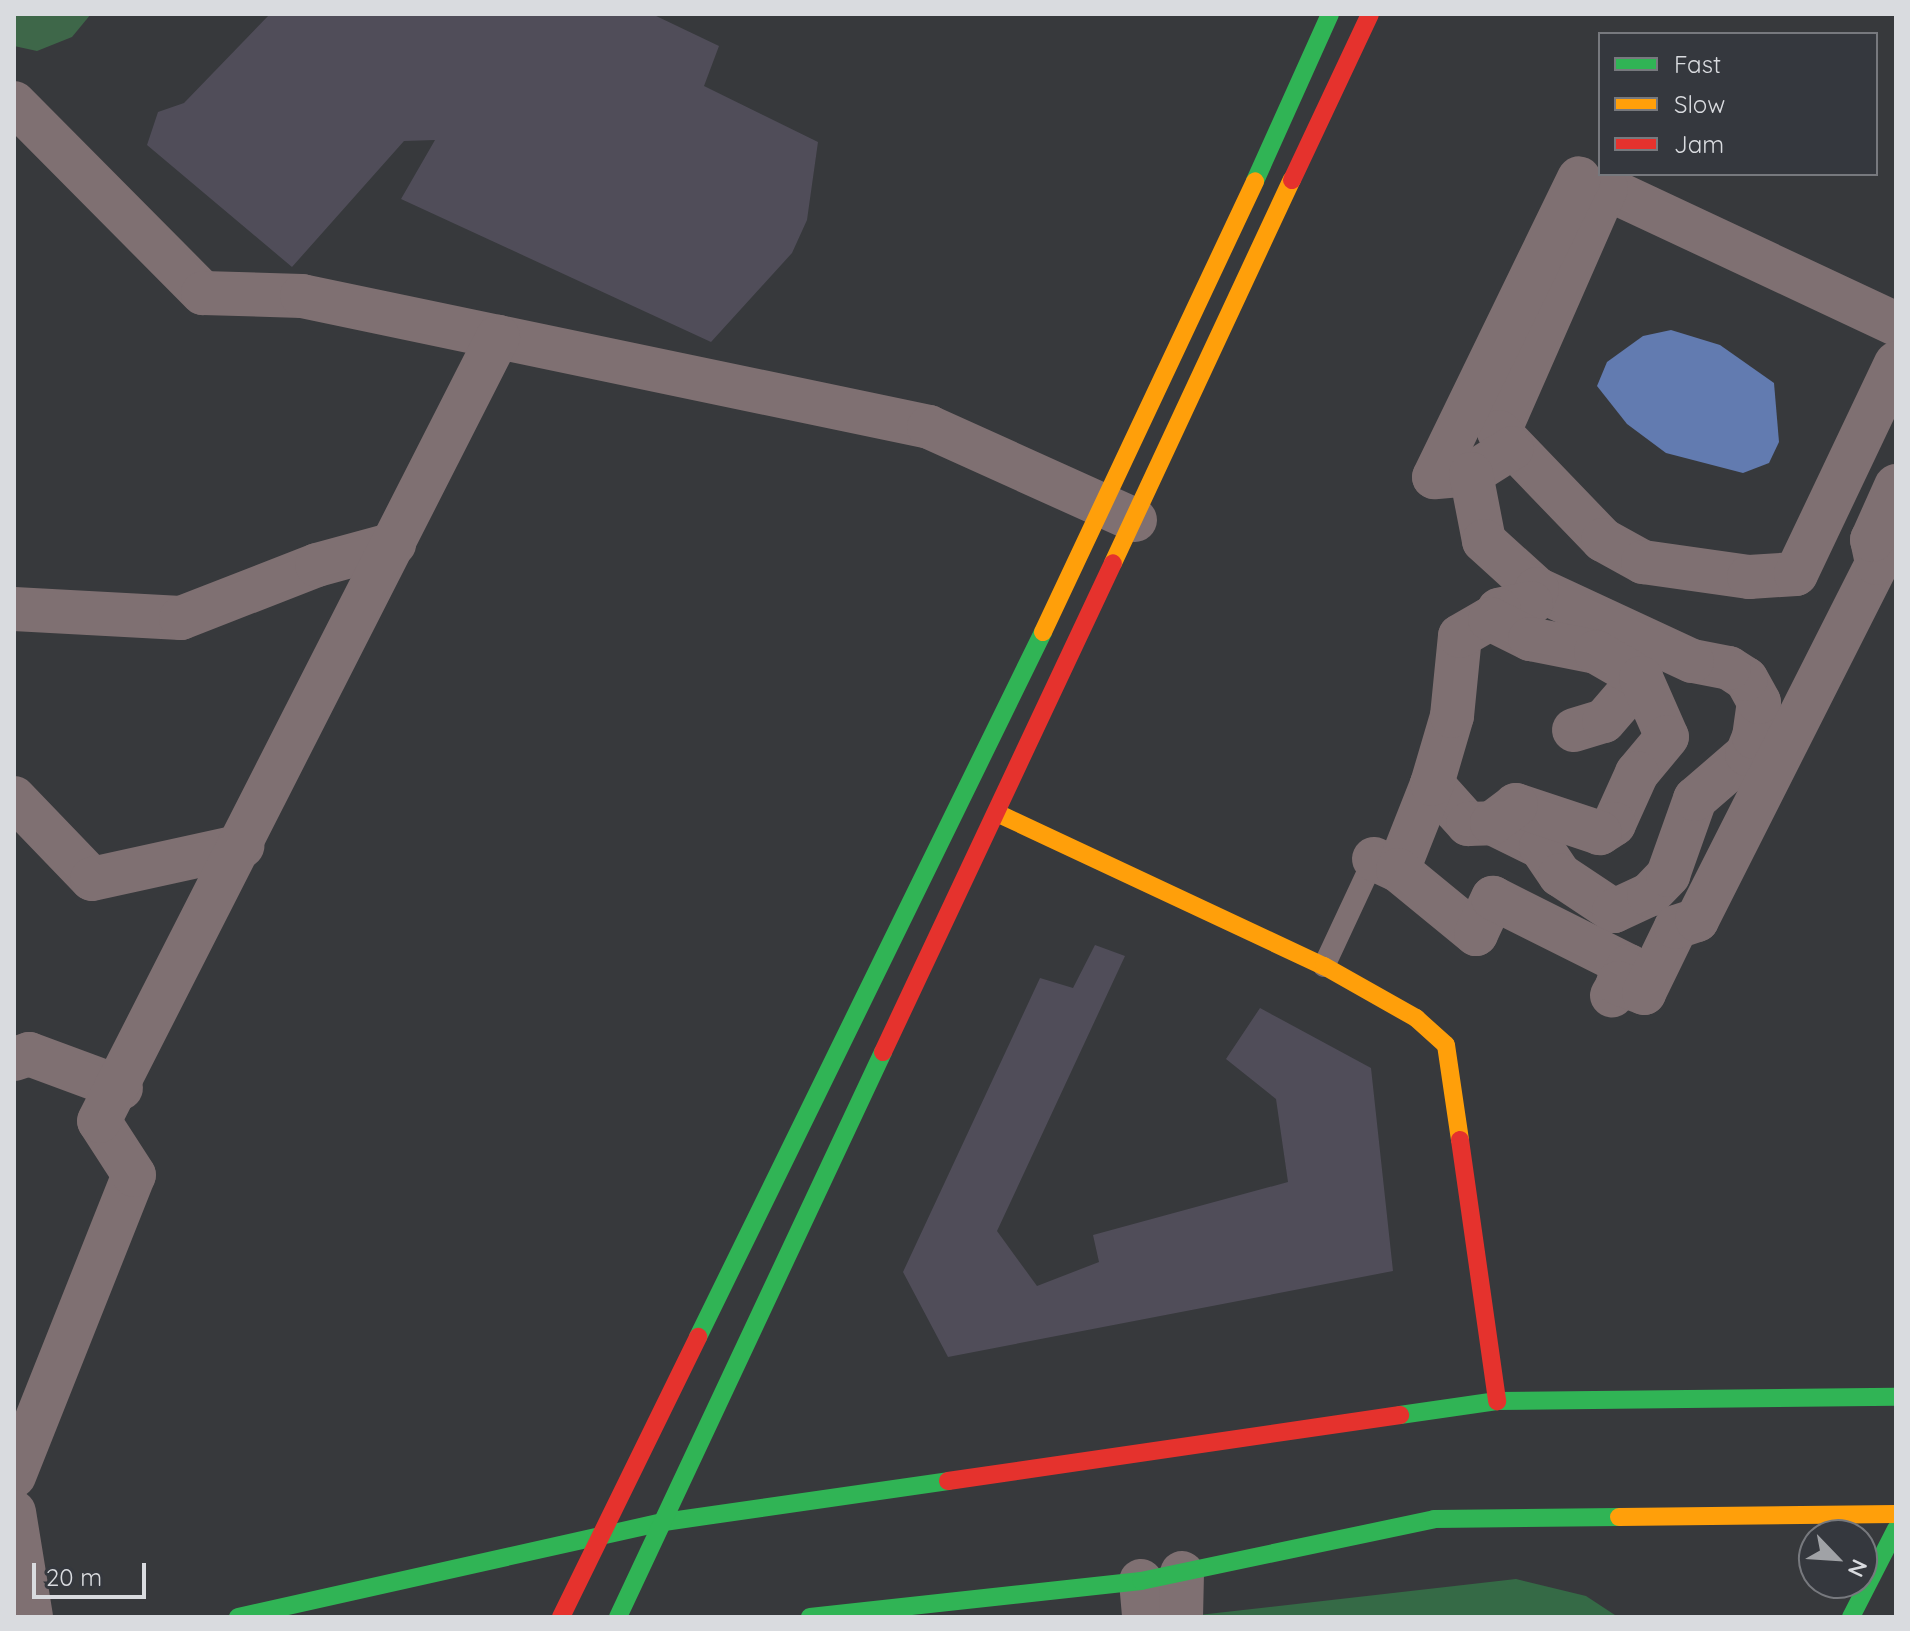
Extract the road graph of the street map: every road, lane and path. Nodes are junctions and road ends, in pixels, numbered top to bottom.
1 (1330, 14) edge
2 (1370, 14) edge
3 (14, 103) edge
4 (1606, 188) junction
5 (1896, 324) edge
6 (498, 337) junction
7 (1896, 363) edge
8 (1896, 424) edge
9 (1512, 448) junction
10 (1471, 474) junction
11 (1896, 486) edge
12 (1120, 513) junction
13 (394, 544) junction
14 (1537, 589) junction
15 (1813, 594) dead end
16 (14, 610) edge
17 (1496, 622) junction
18 (1641, 678) junction
19 (1574, 730) dead end
20 (1432, 784) junction
21 (14, 798) edge
22 (999, 814) junction
23 (1492, 823) junction
24 (242, 846) junction
25 (1386, 865) junction
26 (1324, 966) junction
27 (14, 1059) edge
28 (121, 1088) junction
29 (1896, 1397) edge
30 (1497, 1401) junction
31 (14, 1476) edge
32 (14, 1512) edge
33 (1896, 1514) edge
34 (664, 1522) junction
35 (1896, 1529) edge
36 (603, 1536) junction
37 (1156, 1590) edge
38 (31, 1617) edge
39 (238, 1617) edge
40 (561, 1617) edge
41 (618, 1617) edge
42 (810, 1617) edge
43 (1181, 1617) edge
44 (1851, 1617) edge

1 - 12 street
2 - 12 street
3 - 6 street
4 - 5 street
4 - 9 street
4 - 10 street
6 - 12 street
6 - 13 street
7 - 9 street
8 - 15 street
9 - 10 street
10 - 14 street
11 - 25 street
12 - 22 street
12 - 36 street
13 - 16 street
13 - 24 street
14 - 17 street
14 - 23 street
17 - 18 street
17 - 20 street
18 - 19 street
18 - 23 street
20 - 23 street
20 - 25 street
21 - 24 street
22 - 26 street
22 - 34 street
24 - 28 street
25 - 26 lane
26 - 30 street
27 - 28 street
28 - 31 street
29 - 30 street
30 - 34 street
32 - 38 street
33 - 37 street
34 - 36 street
34 - 41 street
35 - 44 street
36 - 39 street
36 - 40 street
37 - 42 street
37 - 43 street

